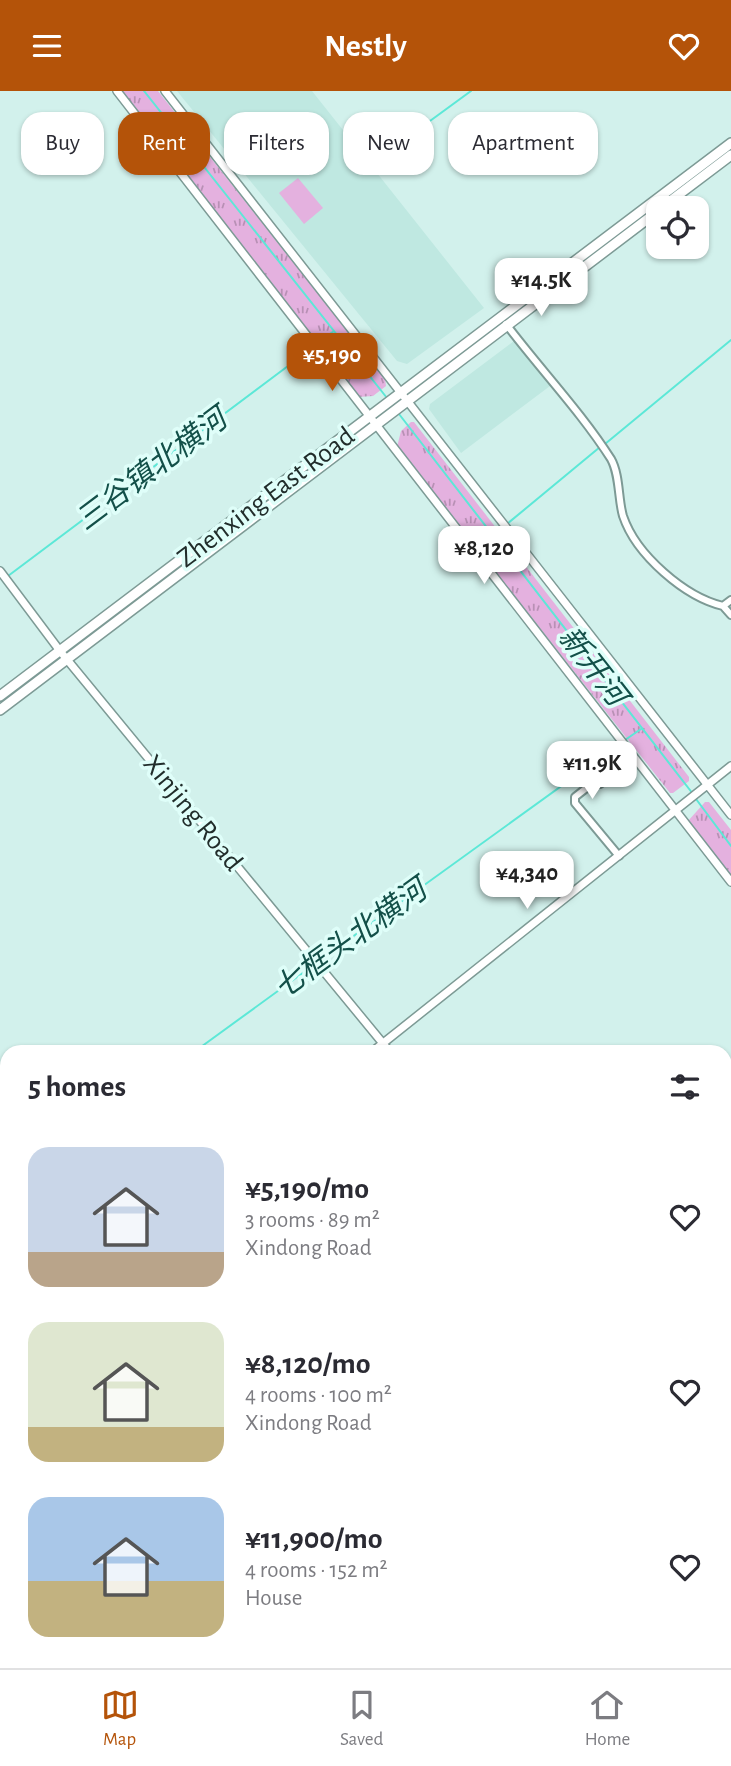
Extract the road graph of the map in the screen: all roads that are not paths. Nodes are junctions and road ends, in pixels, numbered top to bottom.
1 (117, 91) edge
2 (165, 91) edge
3 (731, 143) edge
4 (728, 157) edge
5 (677, 196) edge
6 (646, 219) edge
7 (505, 322) junction
8 (396, 402) junction
9 (372, 421) junction
10 (1, 573) edge
11 (731, 600) edge
12 (723, 605) junction
13 (731, 615) edge
14 (60, 651) junction
15 (67, 659) junction
16 (0, 697) edge
17 (0, 710) edge
18 (630, 751) junction
19 (623, 759) junction
20 (731, 767) edge
21 (600, 784) dead end
22 (708, 786) junction
23 (676, 810) junction
24 (731, 815) edge
25 (619, 856) junction
26 (731, 882) edge
27 (383, 1043) junction
28 (381, 1045) edge

1 - 9 street
2 - 8 street
3 - 4 main road, Zhenxing East Road
4 - 5 main road, Zhenxing East Road
4 - 7 main road, Zhenxing East Road
6 - 7 main road, Zhenxing East Road
7 - 8 main road, Zhenxing East Road
7 - 12 street
8 - 9 main road, Zhenxing East Road
8 - 22 street
9 - 14 main road, Zhenxing East Road
9 - 15 main road, Zhenxing East Road
9 - 18 street
10 - 14 street, Xinjing Road
11 - 12 street
12 - 13 street
14 - 15 street, Xinjing Road
14 - 16 main road, Zhenxing East Road
15 - 17 main road, Zhenxing East Road
15 - 27 street, Xinjing Road
18 - 19 street
18 - 23 street
19 - 21 street
19 - 25 street
20 - 22 street
22 - 23 street
22 - 24 street
23 - 25 street
23 - 26 street
25 - 27 street
27 - 28 street

